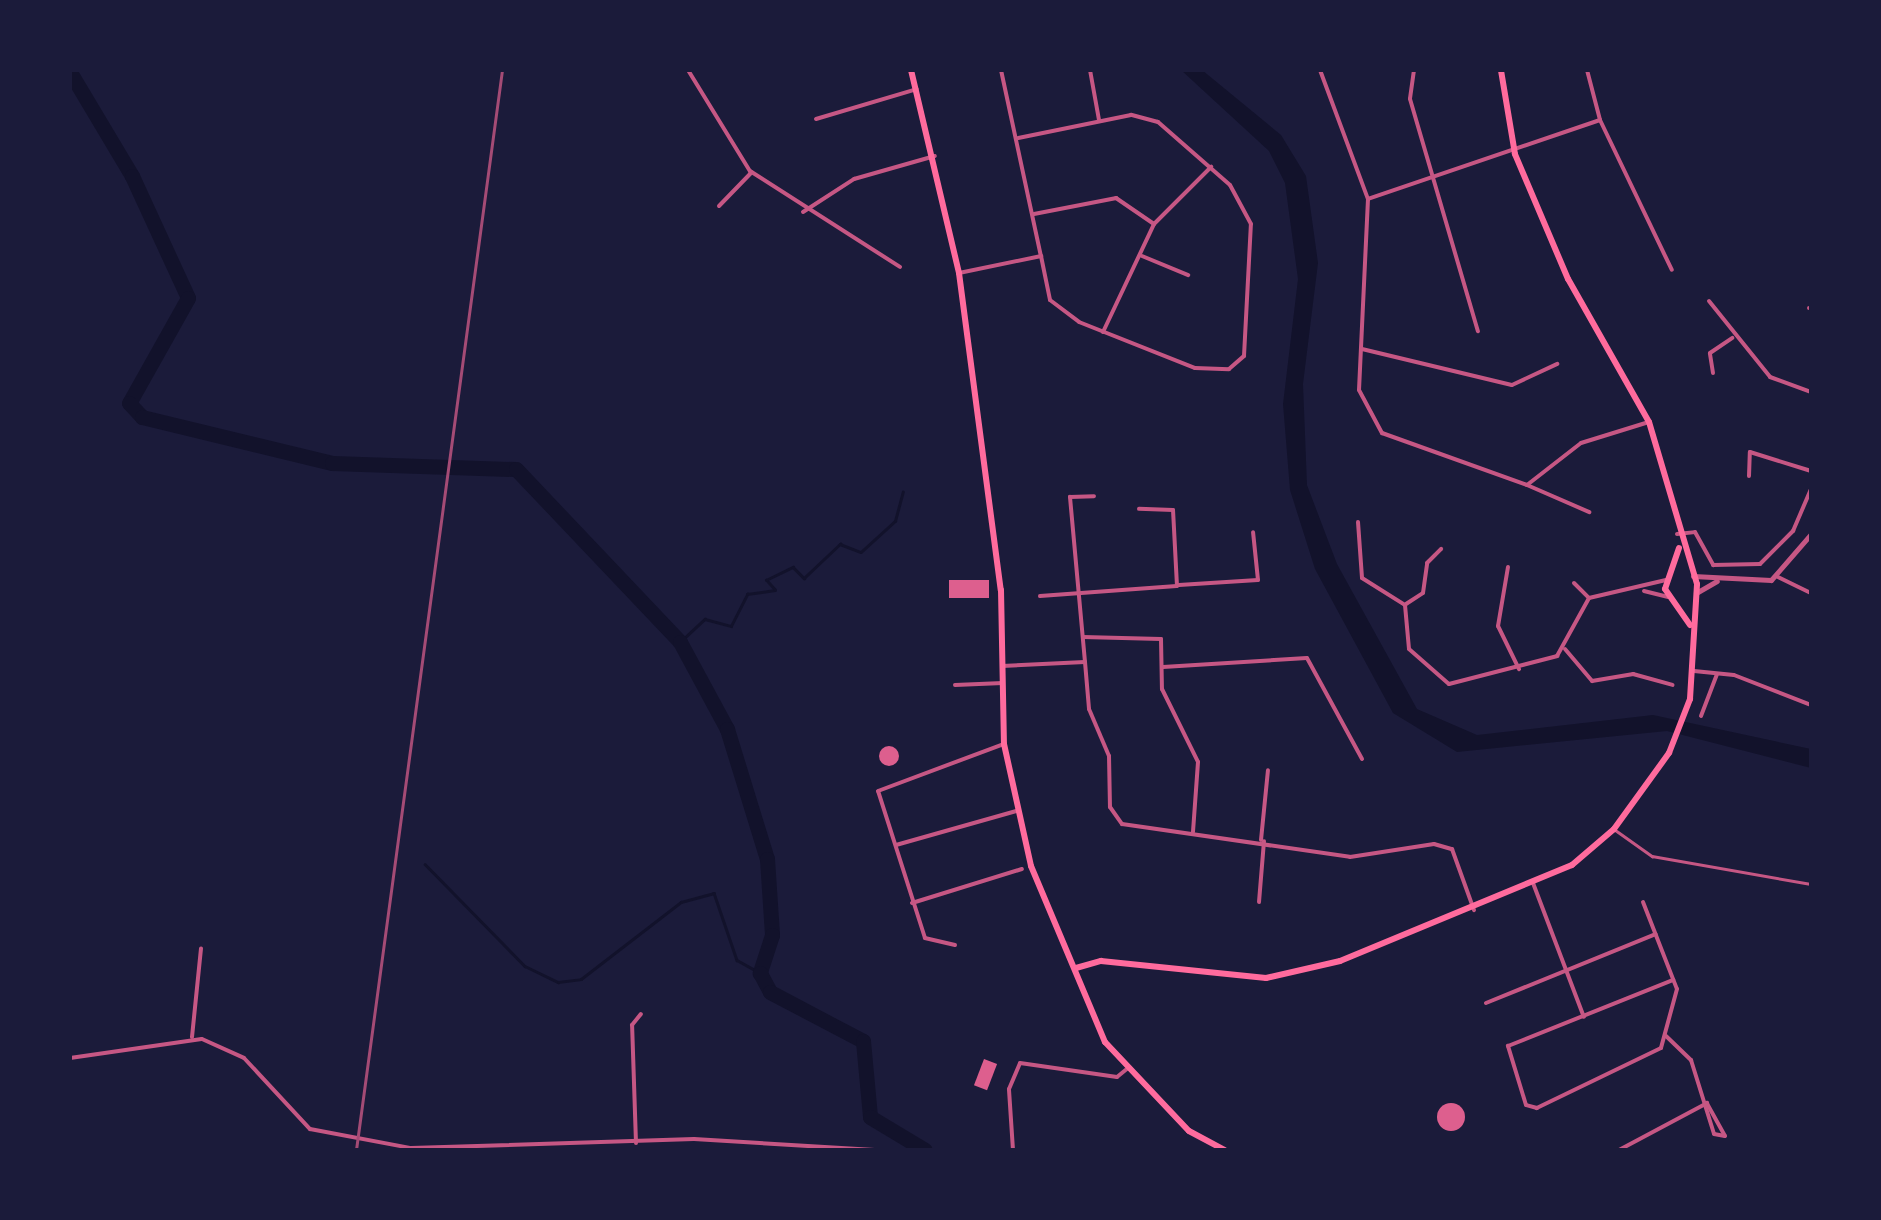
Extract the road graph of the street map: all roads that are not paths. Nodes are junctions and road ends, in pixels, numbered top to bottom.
1 (688, 70) edge
2 (911, 70) edge
3 (1001, 70) edge
4 (1090, 70) edge
5 (1320, 70) edge
6 (1414, 70) edge
7 (1501, 70) edge
8 (1587, 70) edge
9 (917, 90) junction
10 (816, 119) dead end
11 (1099, 120) junction
12 (1600, 120) junction
13 (1018, 138) junction
14 (1515, 154) junction
15 (935, 156) junction
16 (1211, 167) junction
17 (752, 172) junction
18 (1431, 182) junction
19 (1368, 199) junction
20 (719, 206) dead end
21 (803, 212) junction
22 (1034, 214) junction
23 (1154, 224) junction
24 (1140, 255) junction
25 (1041, 256) junction
26 (900, 267) dead end
27 (1672, 270) dead end
28 (959, 274) junction
29 (1188, 275) dead end
30 (1710, 302) dead end
31 (1478, 331) dead end
32 (1103, 332) junction
33 (1732, 338) junction
34 (1362, 350) junction
35 (1557, 364) dead end
36 (1713, 373) dead end
37 (1811, 392) edge
38 (1648, 422) junction
39 (1811, 471) edge
40 (1748, 476) dead end
41 (1527, 485) junction
42 (1811, 488) edge
43 (1094, 496) dead end
44 (1140, 508) dead end
45 (1590, 512) dead end
46 (1358, 522) dead end
47 (1253, 532) dead end
48 (1677, 534) junction
49 (1811, 534) edge
50 (1679, 547) junction
51 (1440, 550) dead end
52 (1508, 567) dead end
53 (1692, 574) junction
54 (1668, 577) junction
55 (1778, 577) junction
56 (1720, 580) junction
57 (1574, 583) dead end
58 (1179, 584) junction
59 (1644, 591) junction
60 (1811, 593) edge
61 (1078, 594) junction
62 (1694, 595) junction
63 (1040, 596) dead end
64 (1589, 598) junction
65 (1671, 598) junction
66 (1405, 605) junction
67 (1690, 625) junction
68 (1083, 637) junction
69 (1564, 648) junction
70 (1085, 662) junction
71 (1002, 666) junction
72 (1162, 667) junction
73 (1518, 669) junction
74 (1694, 671) junction
75 (1718, 673) junction
76 (1002, 684) junction
77 (1674, 684) dead end
78 (956, 685) dead end
79 (1811, 704) edge
80 (1701, 716) dead end
81 (1004, 744) junction
82 (1362, 759) dead end
83 (1268, 770) dead end
84 (1019, 810) junction
85 (1614, 830) junction
86 (1193, 832) junction
87 (1262, 840) junction
88 (896, 845) junction
89 (1022, 868) dead end
90 (1533, 883) junction
91 (1811, 884) edge
92 (1259, 902) dead end
93 (1643, 902) dead end
94 (912, 903) junction
95 (1474, 910) junction
96 (1656, 934) junction
97 (955, 944) dead end
98 (201, 948) dead end
99 (1076, 968) junction
100 (1567, 972) junction
101 (1673, 980) junction
102 (1486, 1003) dead end
103 (641, 1014) dead end
104 (1584, 1017) junction
105 (1666, 1036) junction
106 (192, 1037) junction
107 (70, 1058) edge
108 (1127, 1069) junction
109 (1707, 1102) junction
110 (636, 1142) junction
111 (644, 1142) junction
112 (645, 1150) edge
113 (875, 1150) edge
114 (1013, 1150) edge
115 (1224, 1150) edge
116 (1619, 1150) edge

1 - 17 street
2 - 9 main road
3 - 13 street
4 - 11 street
5 - 19 street
6 - 18 street
7 - 14 main road
8 - 12 street
9 - 10 street
9 - 15 main road
11 - 13 street
11 - 16 street
12 - 14 street
12 - 27 street
13 - 22 street
14 - 18 street
14 - 38 main road
15 - 21 street
15 - 28 main road
16 - 23 street
16 - 32 street
17 - 20 street
17 - 21 street
18 - 19 street
18 - 31 street
19 - 34 street
21 - 26 street
22 - 23 street
22 - 25 street
23 - 24 street
24 - 29 street
24 - 32 street
25 - 28 street
25 - 32 street
28 - 71 main road
30 - 33 street
33 - 36 street
33 - 37 street
34 - 35 street
34 - 41 street
38 - 41 street
38 - 48 main road
39 - 40 street
41 - 45 street
42 - 48 street
43 - 61 street
44 - 58 street
46 - 66 street
47 - 58 street
48 - 50 main road
49 - 55 street
50 - 53 main road
50 - 54 main road
51 - 66 street
52 - 73 street
53 - 54 main road
53 - 56 street
53 - 62 main road
54 - 59 street
54 - 65 main road
55 - 56 street
55 - 60 street
56 - 62 street
57 - 64 street
58 - 61 street
59 - 64 street
59 - 65 street
61 - 63 street
61 - 68 street
62 - 65 main road
62 - 67 main road
64 - 69 street
65 - 67 main road
66 - 73 street
67 - 74 main road
68 - 70 street
68 - 72 street
69 - 73 street
69 - 77 street
70 - 71 street
70 - 86 street
71 - 76 main road
72 - 82 street
72 - 86 street
74 - 75 street
74 - 85 main road
75 - 79 street
75 - 80 street
76 - 78 street
76 - 81 main road
81 - 84 main road
81 - 88 street
83 - 87 street
84 - 88 street
84 - 99 main road
85 - 90 main road
85 - 91 lane
86 - 87 street
87 - 92 street
87 - 95 street
88 - 94 street
89 - 94 street
90 - 95 main road
90 - 100 street
93 - 96 street
94 - 97 street
95 - 99 main road
96 - 100 street
96 - 101 street
98 - 106 street
99 - 108 main road
100 - 102 street
100 - 104 street
101 - 104 street
101 - 105 street
103 - 110 street
104 - 105 street
105 - 109 street
106 - 107 street
106 - 110 street
108 - 114 street
108 - 115 main road
109 - 109 street
109 - 116 street
110 - 111 street
111 - 112 street
111 - 113 street

